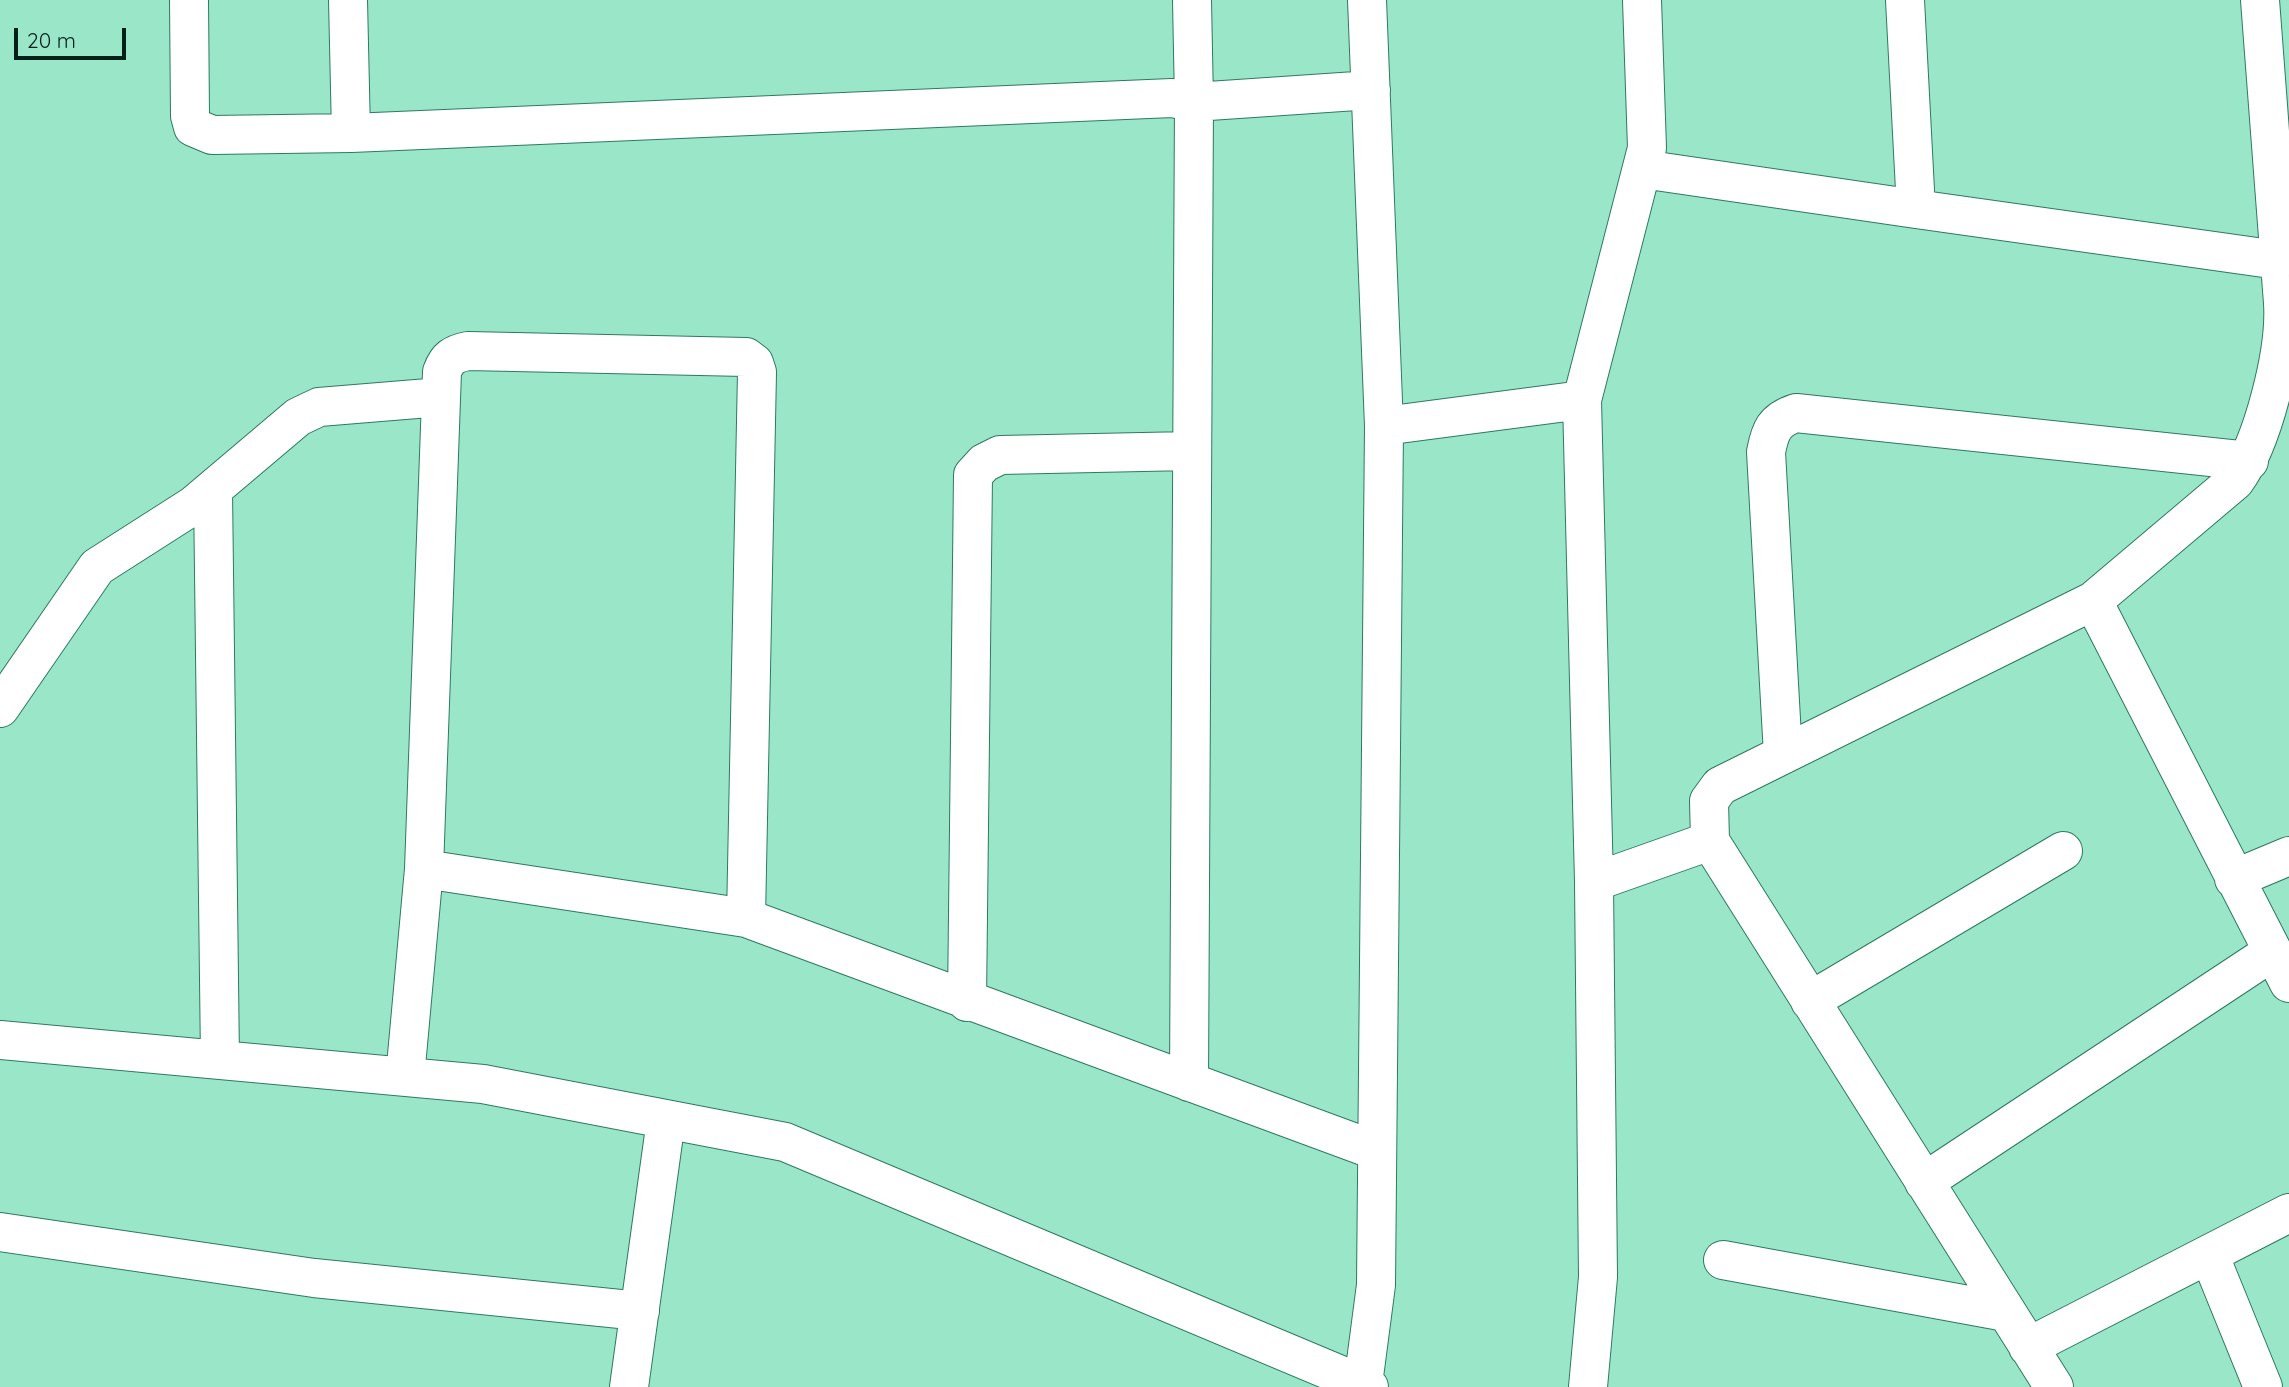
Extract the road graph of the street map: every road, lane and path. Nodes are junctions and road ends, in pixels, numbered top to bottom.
1 (189, 0) edge
2 (348, 0) edge
3 (1192, 0) edge
4 (1367, 0) edge
5 (1642, 0) edge
6 (1905, 0) edge
7 (2260, 0) edge
8 (1371, 90) junction
9 (1194, 102) junction
10 (351, 133) junction
11 (1642, 169) junction
12 (1916, 209) junction
13 (2278, 260) junction
14 (441, 397) junction
15 (1582, 400) junction
16 (1384, 426) junction
17 (1190, 451) junction
18 (2249, 461) junction
19 (213, 491) junction
20 (2093, 601) junction
21 (0, 708) edge
22 (1783, 755) junction
23 (1710, 841) junction
24 (2063, 851) dead end
25 (2289, 856) edge
26 (424, 869) junction
27 (2234, 880) junction
28 (1594, 882) junction
29 (746, 918) junction
30 (2281, 967) edge
31 (1810, 1001) junction
32 (967, 1002) junction
33 (0, 1040) edge
34 (220, 1060) junction
35 (405, 1077) junction
36 (1189, 1082) junction
37 (666, 1119) junction
38 (1377, 1150) junction
39 (1924, 1182) junction
40 (2289, 1213) edge
41 (0, 1232) edge
42 (2209, 1254) junction
43 (1723, 1259) dead end
44 (640, 1311) junction
45 (2006, 1312) junction
46 (2028, 1347) junction
47 (1366, 1386) edge
48 (629, 1387) edge
49 (1588, 1387) edge
50 (2054, 1387) edge
51 (2263, 1387) edge

1 - 10 street
2 - 10 street
3 - 9 street
4 - 8 street
5 - 11 street
6 - 12 street
7 - 13 street
8 - 9 street
8 - 16 street
9 - 10 street
9 - 17 street
11 - 12 street
11 - 15 street
12 - 13 street
13 - 18 street
14 - 19 street
14 - 26 street
14 - 29 street
15 - 16 street
15 - 28 street
16 - 38 street
17 - 32 street
17 - 36 street
18 - 20 street
18 - 22 street
19 - 21 street
19 - 34 street
20 - 22 street
20 - 27 street
22 - 23 street
23 - 28 street
23 - 31 street
24 - 31 street
25 - 27 street
26 - 29 street
26 - 35 street
27 - 30 street
28 - 49 street
29 - 32 street
30 - 39 street
31 - 39 street
32 - 36 street
33 - 34 street
34 - 35 street
35 - 37 street
36 - 38 street
37 - 44 street
37 - 47 street
38 - 47 street
39 - 45 street
40 - 42 street
41 - 44 street
42 - 46 street
42 - 51 street
43 - 45 street
44 - 48 street
45 - 46 street
46 - 50 street

